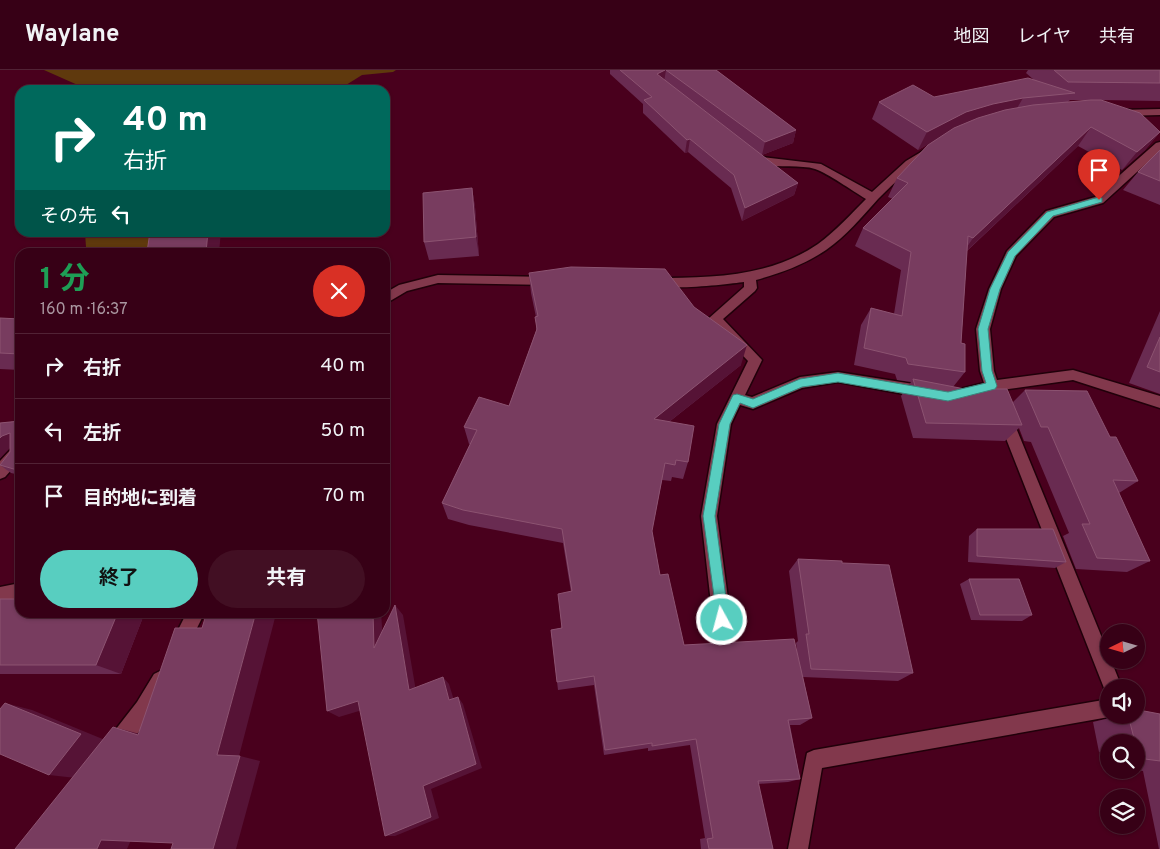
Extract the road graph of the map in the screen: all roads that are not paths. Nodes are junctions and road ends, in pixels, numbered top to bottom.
1 (1160, 112) edge
2 (1112, 113) edge
3 (950, 138) edge
4 (1160, 145) edge
5 (742, 148) edge
6 (872, 198) junction
7 (750, 277) junction
8 (558, 281) edge
9 (647, 282) edge
10 (390, 296) edge
11 (992, 386) junction
12 (737, 398) junction
13 (1160, 402) edge
14 (15, 455) edge
15 (0, 472) edge
16 (15, 592) edge
17 (0, 595) edge
18 (194, 618) edge
19 (722, 620) dead end
20 (1109, 679) edge
21 (1100, 710) edge
22 (108, 756) edge
23 (798, 849) edge

1 - 2 street
3 - 6 street
4 - 11 street
5 - 6 street
6 - 7 street
7 - 9 street
7 - 12 street
8 - 10 street
11 - 12 street
11 - 13 street
11 - 20 street
12 - 19 street
14 - 15 street
16 - 17 street
18 - 22 street
21 - 23 street

